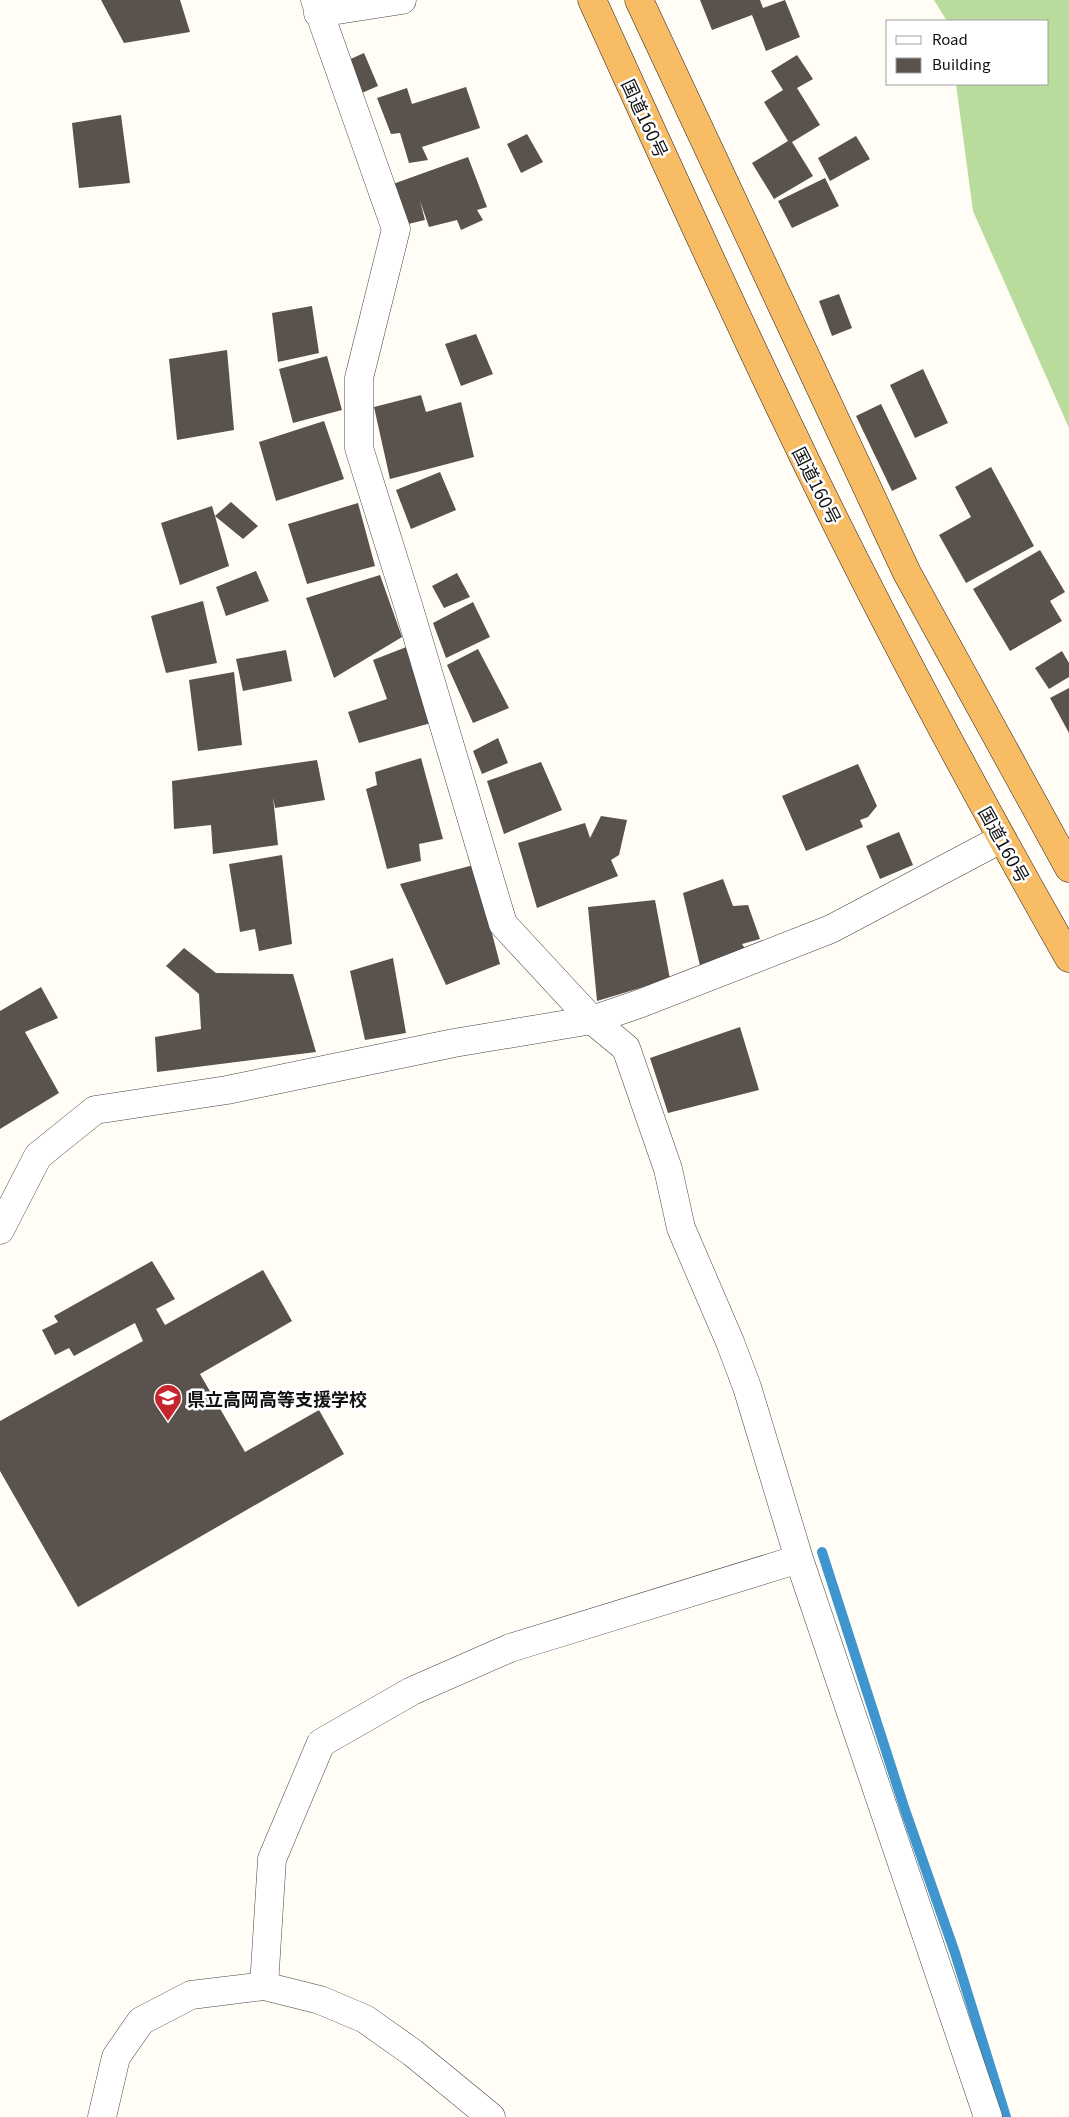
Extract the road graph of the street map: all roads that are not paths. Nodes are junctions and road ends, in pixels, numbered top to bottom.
1 (402, 0) edge
2 (592, 0) edge
3 (639, 0) edge
4 (316, 6) edge
5 (1001, 839) junction
6 (1069, 868) edge
7 (1069, 958) edge
8 (592, 1020) junction
9 (0, 1230) edge
10 (799, 1559) junction
11 (264, 1986) junction
12 (102, 2117) edge
13 (491, 2117) edge
14 (988, 2117) edge

1 - 4 street
2 - 5 highway, 国道160号
3 - 6 highway
4 - 8 street
5 - 7 highway, 国道160号
5 - 8 street
8 - 9 street
8 - 10 street
10 - 11 street
10 - 14 street
11 - 12 street
11 - 13 street

